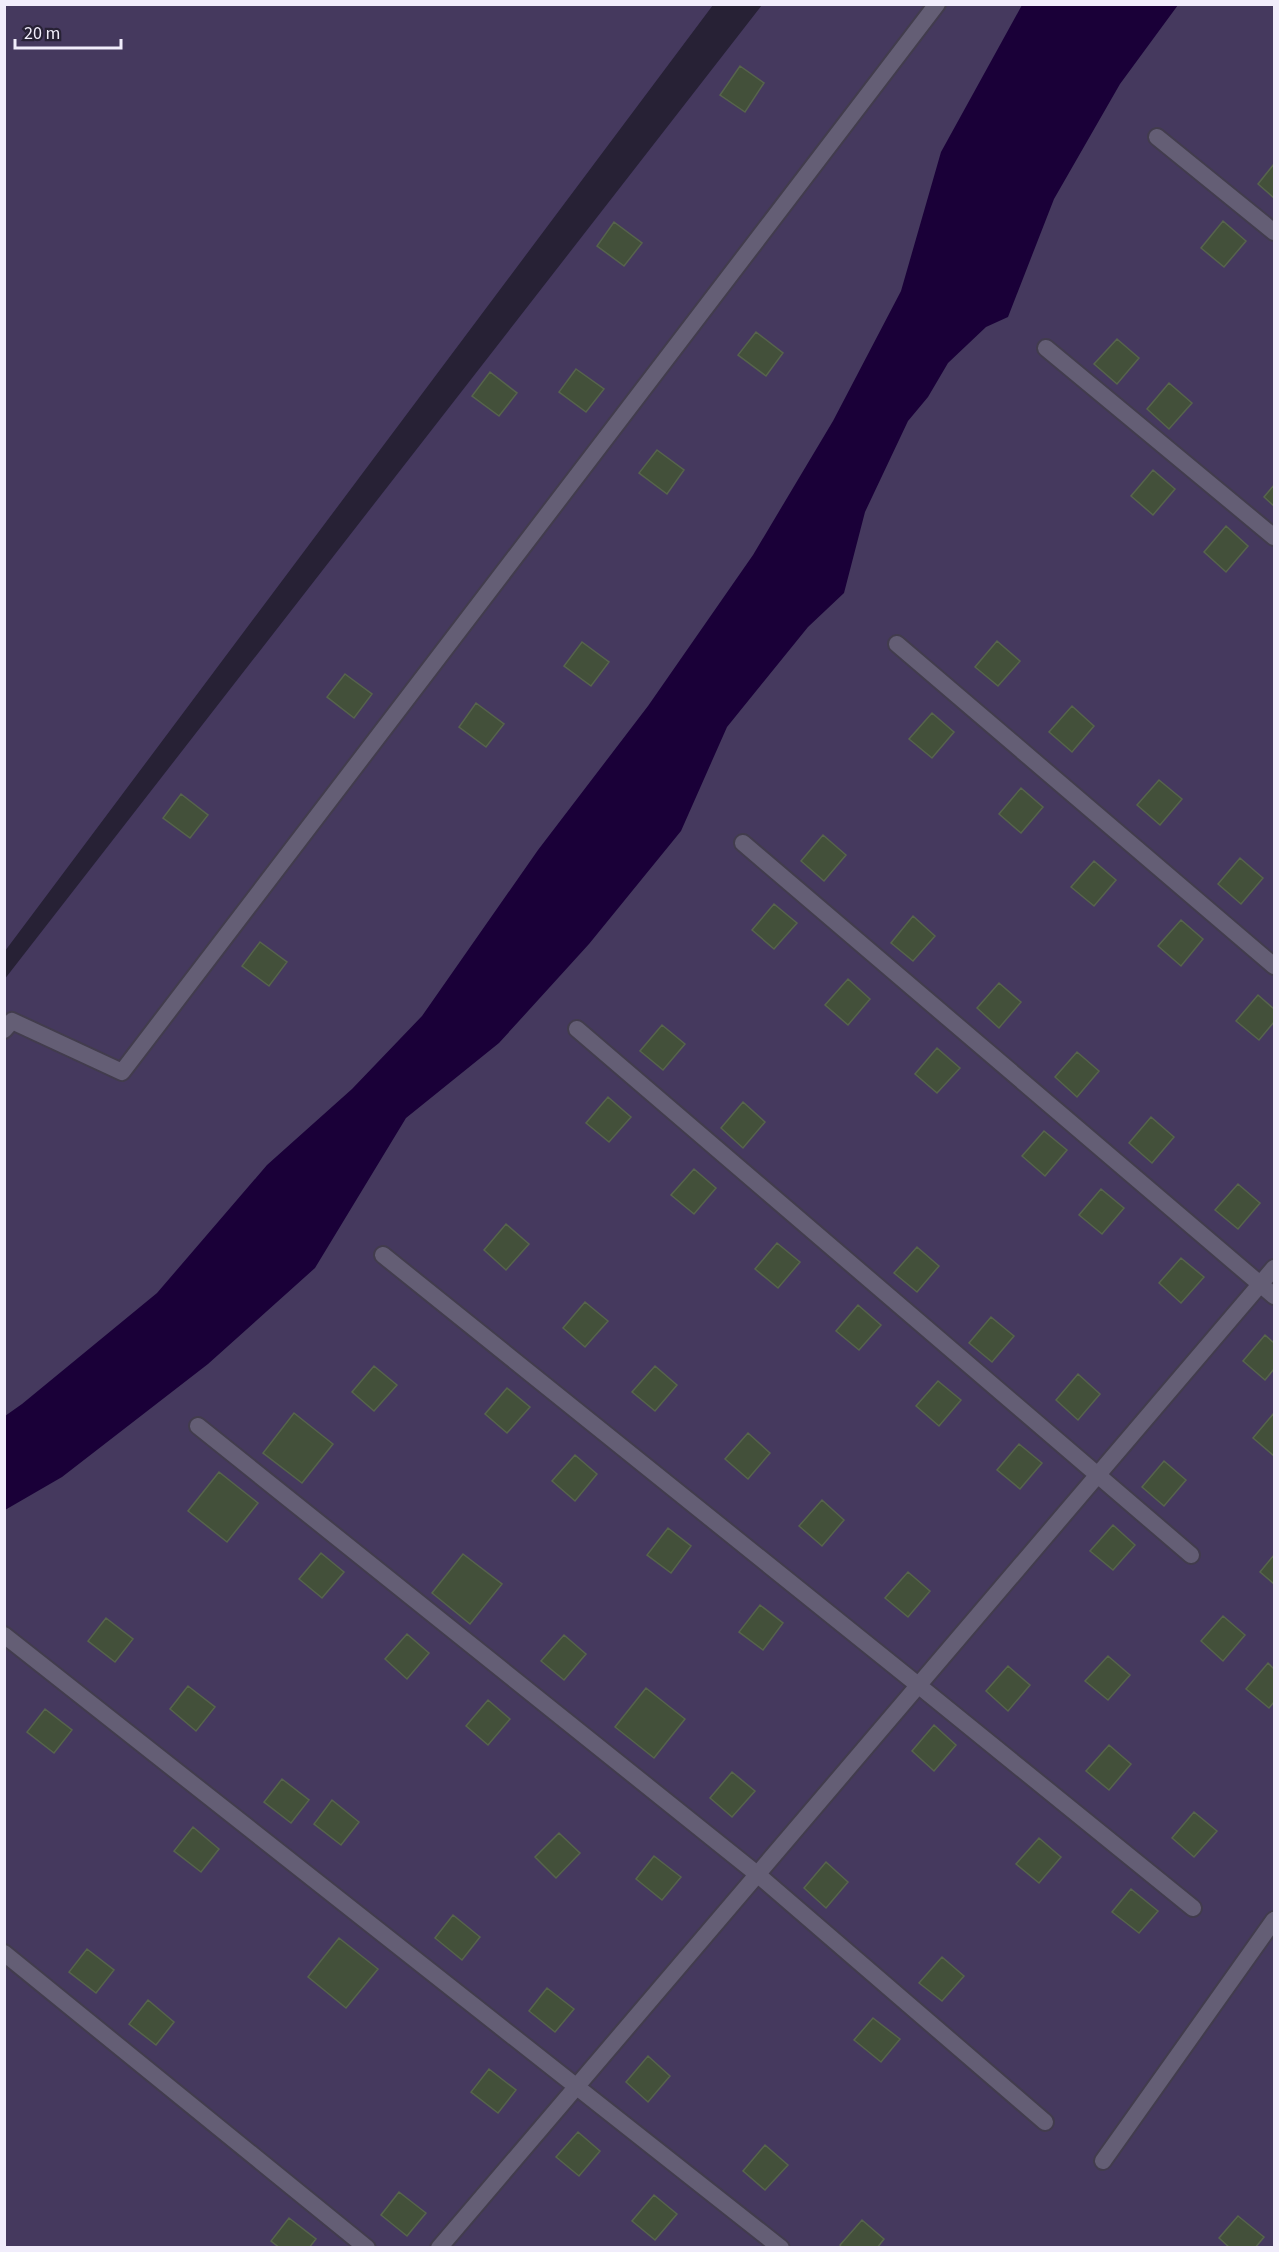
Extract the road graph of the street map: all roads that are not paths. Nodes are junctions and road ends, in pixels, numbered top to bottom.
1 (937, 4) edge
2 (1156, 137) dead end
3 (1275, 232) edge
4 (1046, 348) dead end
5 (1275, 537) edge
6 (897, 644) dead end
7 (743, 843) dead end
8 (1275, 966) edge
9 (577, 1029) dead end
10 (4, 1030) edge
11 (383, 1255) dead end
12 (1275, 1268) edge
13 (1261, 1284) junction
14 (1275, 1296) edge
15 (198, 1426) dead end
16 (1098, 1474) junction
17 (1191, 1555) dead end
18 (4, 1635) edge
19 (918, 1684) junction
20 (757, 1874) junction
21 (1192, 1908) dead end
22 (1275, 1920) edge
23 (4, 1953) edge
24 (575, 2087) junction
25 (1045, 2122) dead end
26 (1104, 2161) dead end
27 (367, 2247) edge
28 (439, 2247) edge
29 (781, 2247) edge

1 - 10 lane
2 - 3 lane
4 - 5 lane
6 - 8 lane
7 - 13 lane
9 - 16 lane
11 - 19 lane
12 - 13 lane
13 - 14 lane
13 - 16 lane
15 - 20 lane
16 - 17 lane
16 - 19 lane
18 - 24 lane
19 - 20 lane
19 - 21 lane
20 - 24 lane
20 - 25 lane
22 - 26 lane
23 - 27 lane
24 - 28 lane
24 - 29 lane

